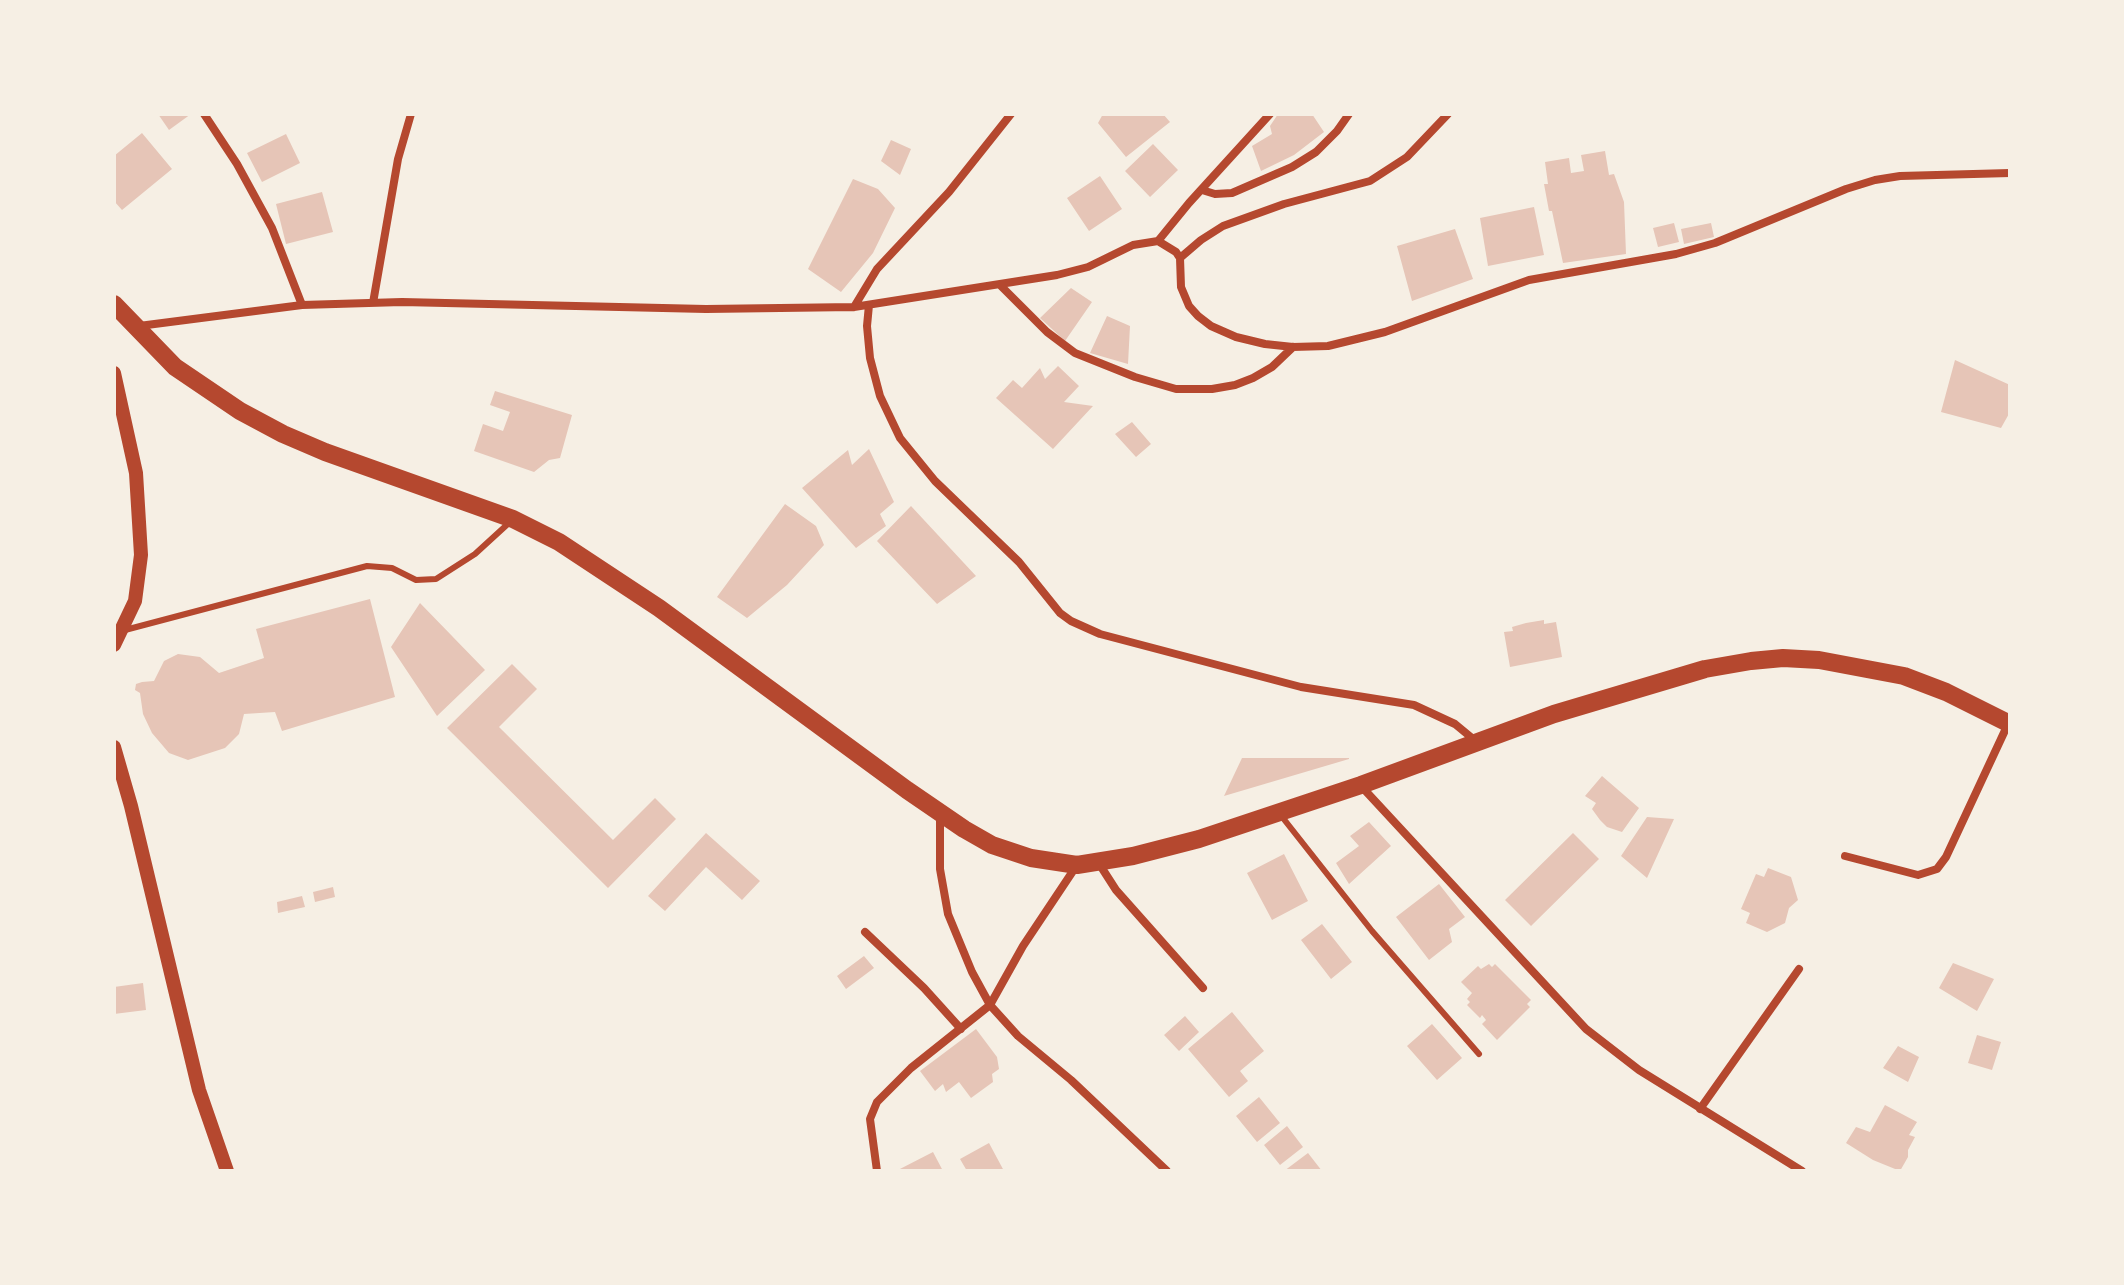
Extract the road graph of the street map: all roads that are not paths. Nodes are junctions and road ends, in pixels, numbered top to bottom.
1 (204, 114) edge
2 (411, 114) edge
3 (1011, 114) edge
4 (1270, 114) edge
5 (1349, 114) edge
6 (1448, 114) edge
7 (2010, 173) edge
8 (1202, 190) junction
9 (1158, 241) junction
10 (1180, 258) junction
11 (1000, 285) junction
12 (373, 303) junction
13 (114, 304) edge
14 (302, 305) junction
15 (869, 305) junction
16 (854, 307) junction
17 (135, 327) junction
18 (1293, 347) junction
19 (114, 373) edge
20 (513, 519) junction
21 (120, 627) edge
22 (114, 645) edge
23 (2009, 724) edge
24 (1478, 743) junction
25 (114, 747) edge
26 (1361, 785) junction
27 (1279, 812) junction
28 (940, 813) junction
29 (1845, 856) dead end
30 (1097, 862) junction
31 (1077, 865) junction
32 (865, 932) dead end
33 (1799, 969) dead end
34 (1203, 988) dead end
35 (990, 1005) junction
36 (961, 1029) junction
37 (1479, 1054) dead end
38 (1700, 1109) junction
39 (227, 1171) edge
40 (877, 1171) edge
41 (1167, 1171) edge
42 (1802, 1171) edge

1 - 14 street
2 - 12 street
3 - 16 street
4 - 8 street
5 - 8 street
6 - 10 street
7 - 18 street
8 - 9 street
9 - 10 street
9 - 11 street
10 - 18 street
11 - 15 street
11 - 18 street
12 - 14 street
12 - 16 street
13 - 17 highway
14 - 17 street
15 - 16 street
15 - 24 street
17 - 20 highway
19 - 21 street
20 - 21 lane
20 - 28 highway
21 - 22 street
23 - 24 highway
23 - 29 street
24 - 26 highway
25 - 39 street
26 - 27 highway
26 - 38 street
27 - 30 highway
27 - 37 lane
28 - 31 highway
28 - 35 street
30 - 31 highway
30 - 34 street
31 - 35 street
32 - 36 street
33 - 38 street
35 - 36 street
35 - 41 street
36 - 40 street
38 - 42 street

